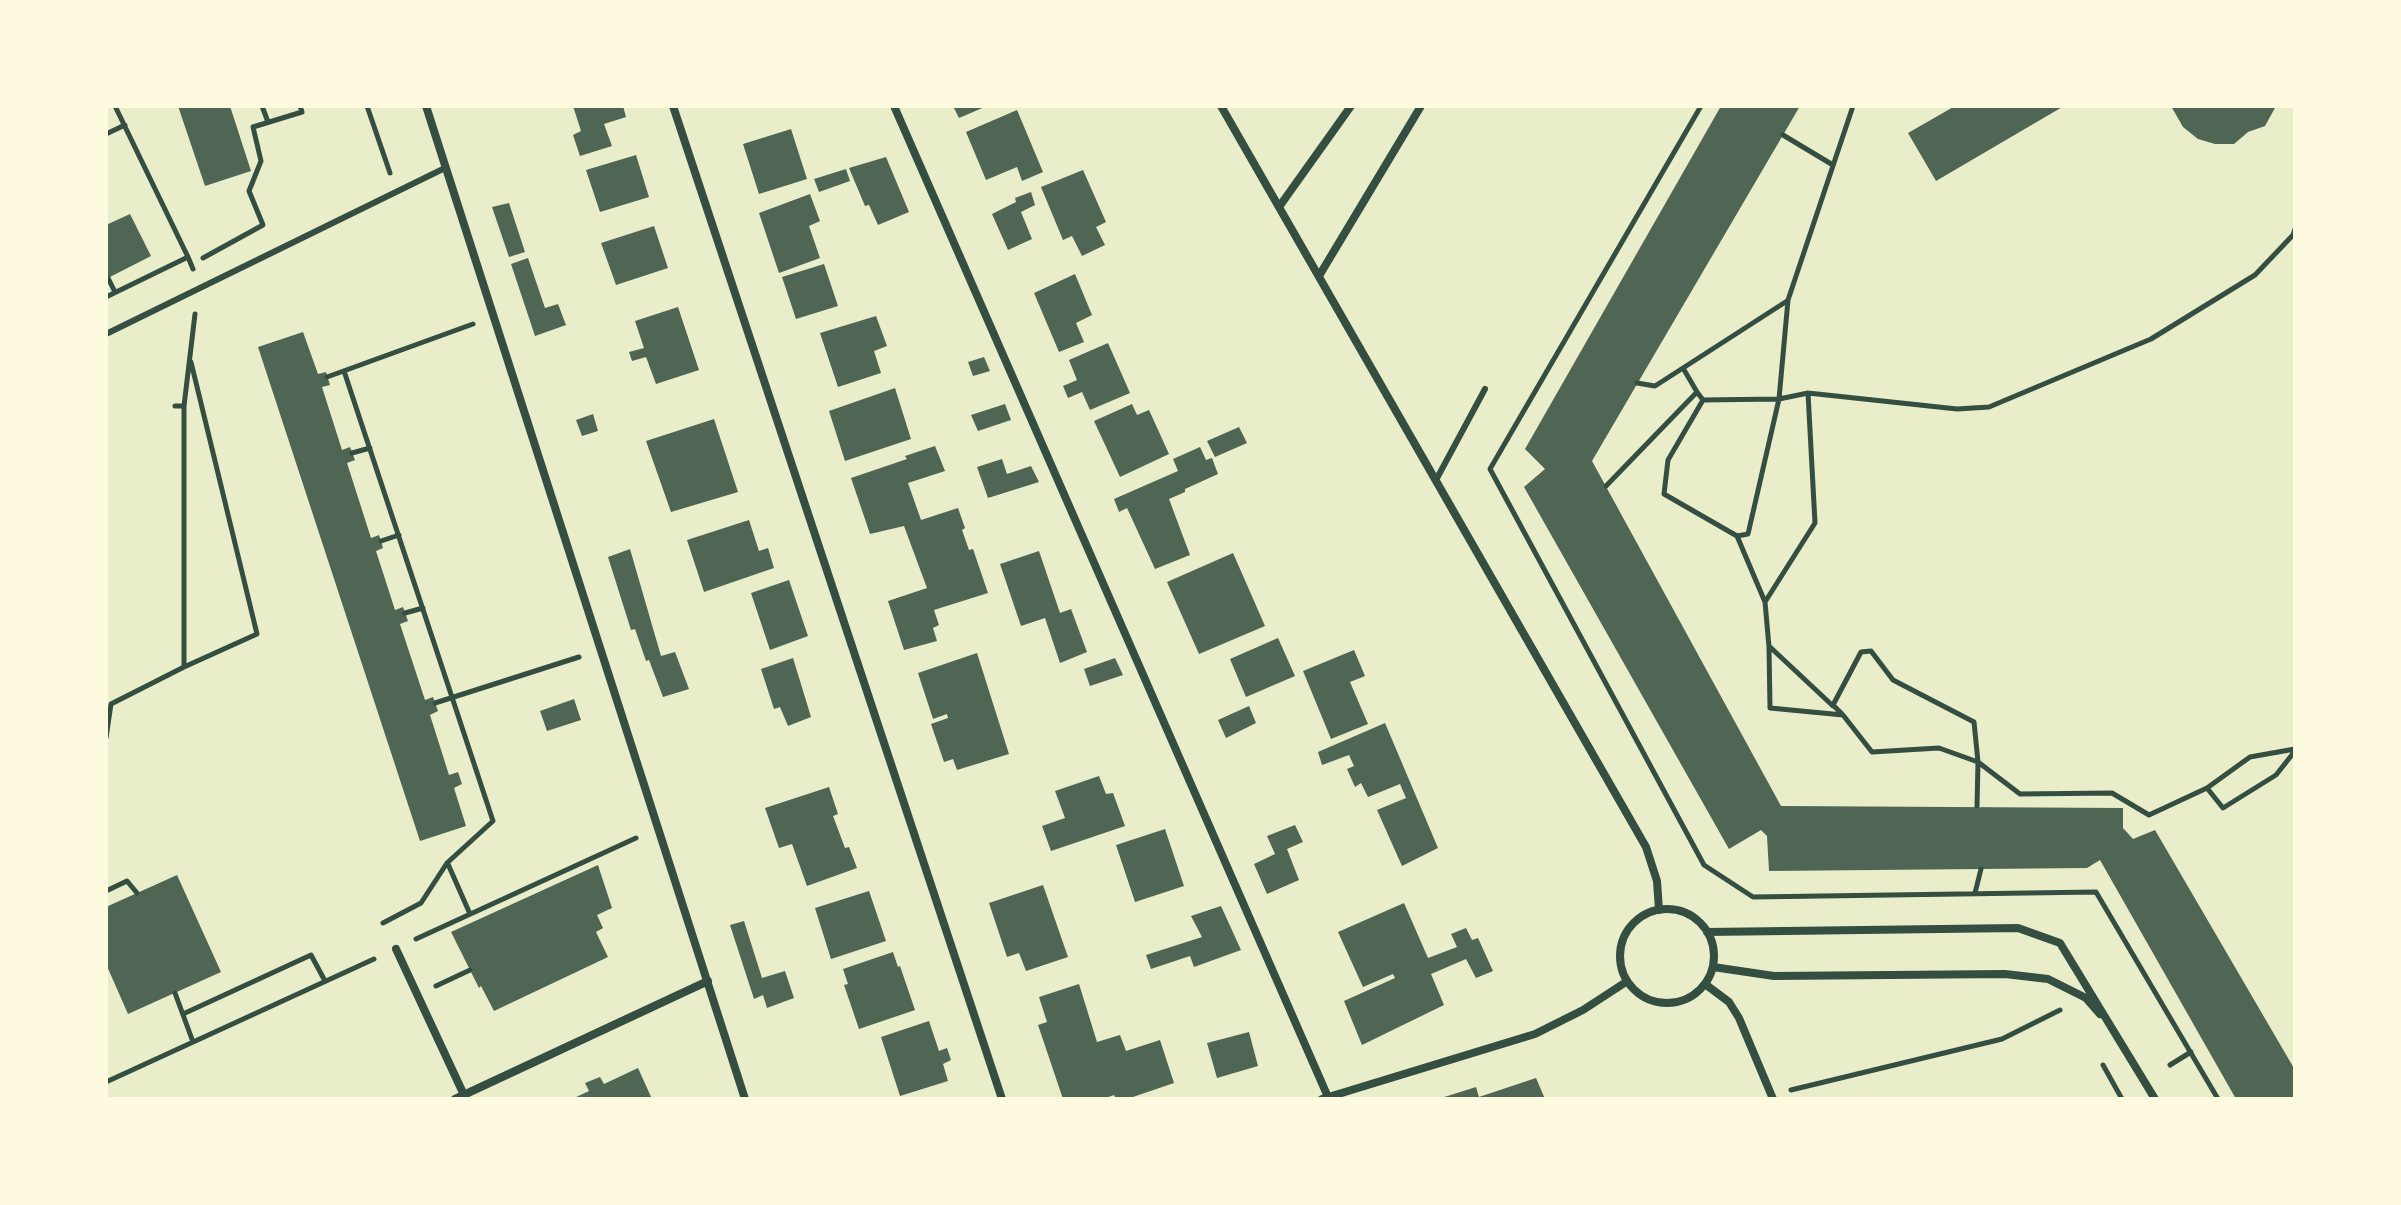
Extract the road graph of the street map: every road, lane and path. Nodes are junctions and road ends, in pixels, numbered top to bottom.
1 (115, 106) edge
2 (262, 106) edge
3 (300, 106) edge
4 (367, 106) edge
5 (426, 106) edge
6 (673, 106) edge
7 (894, 106) edge
8 (1221, 106) edge
9 (1351, 106) edge
10 (1421, 106) edge
11 (1701, 106) edge
12 (1853, 106) edge
13 (268, 122) junction
14 (125, 125) junction
15 (106, 134) edge
16 (1783, 135) dead end
17 (1833, 165) junction
18 (445, 168) junction
19 (396, 192) junction
20 (1279, 207) junction
21 (2295, 229) edge
22 (188, 257) junction
23 (191, 264) junction
24 (1319, 276) junction
25 (108, 278) edge
26 (201, 287) junction
27 (115, 292) junction
28 (106, 297) edge
29 (1788, 300) junction
30 (494, 316) junction
31 (106, 334) edge
32 (190, 356) junction
33 (1683, 368) junction
34 (344, 371) junction
35 (327, 377) dead end
36 (1637, 383) dead end
37 (1485, 389) dead end
38 (1697, 392) junction
39 (1808, 393) junction
40 (1779, 399) junction
41 (1703, 400) junction
42 (175, 406) dead end
43 (184, 406) junction
44 (370, 448) junction
45 (352, 453) dead end
46 (1436, 480) junction
47 (1606, 486) dead end
48 (399, 535) junction
49 (1737, 536) junction
50 (381, 541) dead end
51 (1765, 602) junction
52 (423, 608) junction
53 (405, 613) dead end
54 (1769, 647) junction
55 (601, 650) junction
56 (184, 667) junction
57 (106, 697) edge
58 (452, 698) junction
59 (435, 703) dead end
60 (111, 704) junction
61 (1843, 715) junction
62 (106, 738) edge
63 (2295, 750) edge
64 (1978, 762) junction
65 (2207, 788) junction
66 (1977, 806) dead end
67 (658, 827) junction
68 (447, 863) junction
69 (1981, 869) dead end
70 (106, 891) edge
71 (137, 893) dead end
72 (1975, 893) junction
73 (1659, 910) junction
74 (470, 914) junction
75 (383, 923) dead end
76 (1707, 932) junction
77 (396, 949) junction
78 (1713, 967) junction
79 (470, 970) dead end
80 (325, 981) junction
81 (708, 981) junction
82 (1626, 982) junction
83 (1705, 984) junction
84 (175, 993) dead end
85 (417, 995) junction
86 (2086, 998) junction
87 (183, 1014) junction
88 (2118, 1035) junction
89 (193, 1042) junction
90 (2191, 1052) junction
91 (2099, 1059) dead end
92 (2170, 1065) dead end
93 (106, 1082) edge
94 (459, 1097) edge
95 (1772, 1097) edge
96 (1325, 1098) edge
97 (745, 1099) edge
98 (1002, 1099) edge
99 (2122, 1099) edge
100 (2155, 1099) edge
101 (2218, 1099) edge

1 - 14 path
2 - 13 path
3 - 13 path
4 - 19 path
5 - 18 street
6 - 98 street
7 - 96 street
8 - 20 street
9 - 20 street
10 - 24 street
11 - 72 path
12 - 17 path
13 - 23 path
14 - 15 path
14 - 22 path
16 - 17 path
17 - 29 path
18 - 19 lane
18 - 30 street
19 - 26 lane
20 - 24 street
21 - 39 path
22 - 23 path
22 - 27 path
23 - 26 path
24 - 46 street
25 - 27 path
26 - 31 lane
26 - 32 path
27 - 28 path
29 - 33 path
29 - 40 path
30 - 34 path
30 - 55 street
32 - 43 path
32 - 56 path
33 - 36 path
33 - 38 path
34 - 35 path
34 - 44 path
37 - 46 lane
38 - 41 path
38 - 47 path
39 - 40 path
39 - 51 path
40 - 41 path
40 - 49 path
41 - 49 path
42 - 43 path
43 - 56 path
44 - 45 path
44 - 48 path
46 - 73 street
48 - 50 path
48 - 52 path
49 - 51 path
51 - 54 path
52 - 53 path
52 - 58 path
54 - 61 path
54 - 61 path
55 - 58 path
55 - 67 street
56 - 60 path
57 - 60 path
58 - 59 path
58 - 68 path
60 - 62 path
61 - 64 path
61 - 64 path
63 - 65 path
63 - 65 path
64 - 65 path
64 - 66 path
67 - 74 path
67 - 81 street
68 - 74 path
68 - 75 path
69 - 72 path
70 - 71 path
72 - 90 path
73 - 76 street
73 - 82 street
74 - 77 path
76 - 78 street
76 - 88 street
77 - 80 path
77 - 85 street
78 - 83 street
78 - 86 street
79 - 85 path
80 - 87 path
80 - 89 path
81 - 94 street
81 - 97 street
82 - 83 street
82 - 96 street
83 - 95 street
84 - 87 path
85 - 94 street
86 - 88 street
86 - 95 path
87 - 89 path
88 - 100 street
89 - 93 path
90 - 92 path
90 - 101 path
91 - 99 path

